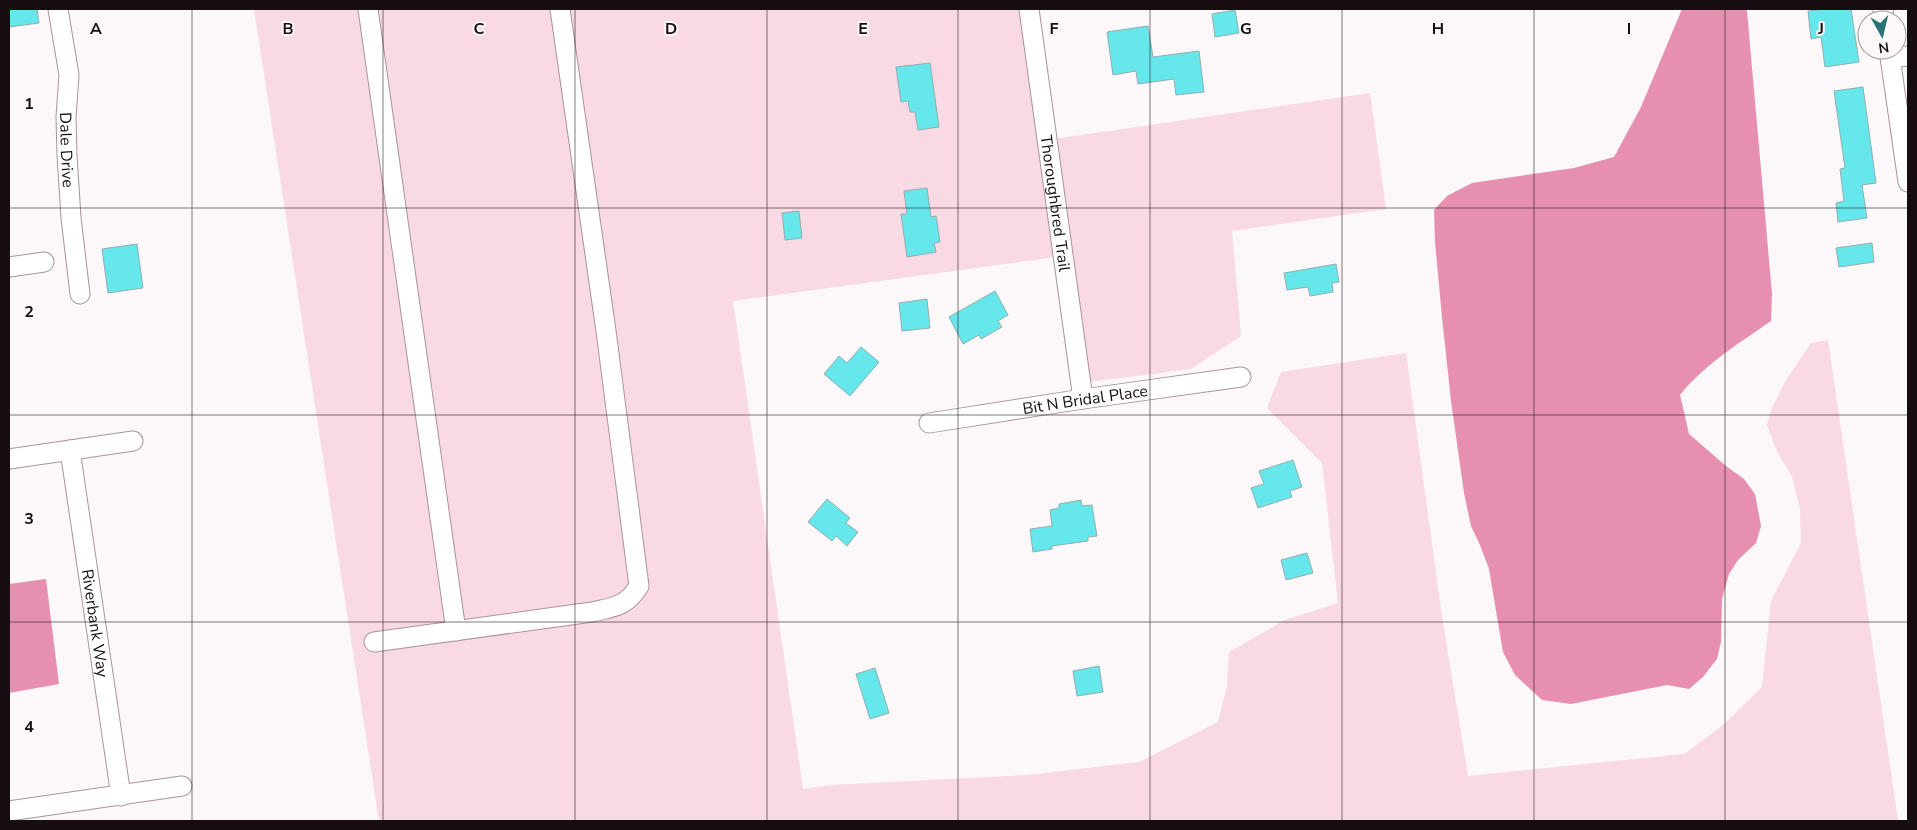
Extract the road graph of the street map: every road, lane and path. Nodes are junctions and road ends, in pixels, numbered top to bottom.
1 (58, 9) edge
2 (368, 9) edge
3 (560, 9) edge
4 (1030, 9) edge
5 (1896, 60) edge
6 (1908, 182) edge
7 (44, 262) dead end
8 (9, 267) edge
9 (80, 294) dead end
10 (1241, 376) dead end
11 (1084, 399) junction
12 (929, 423) dead end
13 (133, 441) dead end
14 (70, 450) junction
15 (9, 459) edge
16 (456, 631) junction
17 (374, 642) dead end
18 (182, 786) dead end
19 (121, 796) junction
20 (9, 811) edge

1 - 9 street, Dale Drive
2 - 16 street
3 - 16 street
4 - 11 street, Thoroughbred Trail
5 - 6 street
7 - 8 street
10 - 11 street, Bit N Bridal Place
11 - 12 street, Bit N Bridal Place
13 - 14 street
14 - 15 street
14 - 19 street, Riverbank Way
16 - 17 street
18 - 19 street
19 - 20 street

